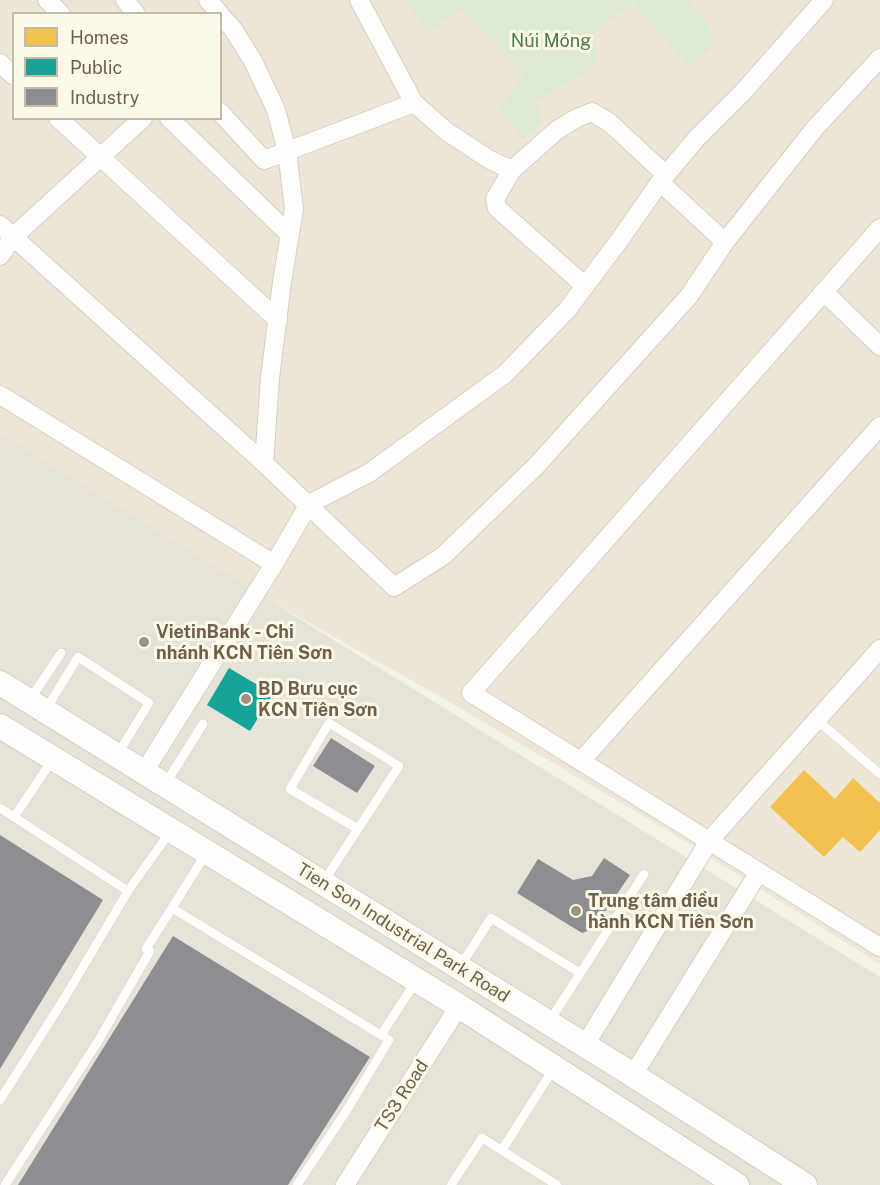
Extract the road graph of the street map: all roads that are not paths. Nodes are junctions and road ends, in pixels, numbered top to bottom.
1 (47, 0) edge
2 (125, 0) edge
3 (208, 0) edge
4 (359, 0) edge
5 (824, 0) edge
6 (59, 12) edge
7 (134, 12) edge
8 (218, 12) edge
9 (222, 16) edge
10 (880, 58) edge
11 (0, 63) edge
12 (12, 74) edge
13 (414, 103) junction
14 (222, 114) edge
15 (60, 120) edge
16 (141, 120) edge
17 (171, 120) edge
18 (287, 152) junction
19 (100, 158) junction
20 (512, 171) junction
21 (663, 178) junction
22 (880, 228) edge
23 (6, 231) edge
24 (290, 235) junction
25 (725, 242) junction
26 (0, 256) edge
27 (585, 286) junction
28 (824, 292) junction
29 (278, 320) junction
30 (880, 345) edge
31 (0, 395) edge
32 (880, 426) edge
33 (264, 463) junction
34 (309, 504) junction
35 (274, 564) junction
36 (880, 649) edge
37 (61, 653) dead end
38 (0, 683) edge
39 (37, 706) junction
40 (817, 720) junction
41 (203, 724) dead end
42 (0, 726) edge
43 (117, 755) junction
44 (54, 759) junction
45 (581, 761) junction
46 (144, 772) junction
47 (880, 774) edge
48 (165, 785) junction
49 (0, 808) edge
50 (14, 817) junction
51 (358, 829) junction
52 (171, 830) junction
53 (709, 841) junction
54 (207, 852) junction
55 (759, 872) junction
56 (644, 874) dead end
57 (323, 883) junction
58 (128, 891) junction
59 (172, 908) junction
60 (880, 947) edge
61 (468, 973) junction
62 (580, 973) junction
63 (417, 980) junction
64 (459, 1006) junction
65 (549, 1022) junction
66 (381, 1035) junction
67 (585, 1045) junction
68 (554, 1068) junction
69 (633, 1075) junction
70 (0, 1100) edge
71 (502, 1150) junction
72 (5, 1185) edge
73 (297, 1185) edge
74 (345, 1185) edge
75 (451, 1185) edge
76 (557, 1185) edge
77 (737, 1185) edge
78 (805, 1185) edge

1 - 6 street
2 - 7 street
3 - 8 street
4 - 13 street
5 - 21 street
9 - 18 street
10 - 25 street
11 - 12 street
13 - 18 street
13 - 20 street
14 - 18 street
15 - 19 street
16 - 19 street
17 - 24 street
18 - 24 street
19 - 23 street
19 - 29 street
20 - 21 street
20 - 27 street
21 - 25 street
21 - 27 street
22 - 28 street
23 - 26 street
23 - 33 street
24 - 29 street
25 - 34 street
27 - 34 street
28 - 30 street
28 - 45 street
29 - 33 street
31 - 35 street
32 - 45 street
33 - 34 street
34 - 35 street
35 - 46 street
36 - 40 street
37 - 39 lane
38 - 39 main road, Tien Son Industrial Park Road
39 - 43 main road, Tien Son Industrial Park Road
39 - 43 lane
40 - 47 lane
40 - 53 street
41 - 48 lane
42 - 44 main road, Tien Son Industrial Park Road
43 - 46 main road, Tien Son Industrial Park Road
44 - 50 lane
44 - 52 main road, Tien Son Industrial Park Road
45 - 53 street
46 - 48 main road, Tien Son Industrial Park Road
48 - 57 main road, Tien Son Industrial Park Road
49 - 50 lane
50 - 58 lane
51 - 51 lane
51 - 57 lane
52 - 54 main road, Tien Son Industrial Park Road
52 - 58 lane
53 - 55 street
53 - 67 street
54 - 59 lane
54 - 63 main road, Tien Son Industrial Park Road
55 - 60 street
55 - 69 street
56 - 62 lane
57 - 61 main road, Tien Son Industrial Park Road
58 - 70 lane
59 - 66 lane
59 - 72 lane
61 - 62 lane
61 - 64 main road
61 - 65 main road, Tien Son Industrial Park Road
62 - 65 lane
63 - 64 main road, Tien Son Industrial Park Road
63 - 66 lane
64 - 68 main road, Tien Son Industrial Park Road
64 - 74 street, TS3 Road
65 - 67 main road, Tien Son Industrial Park Road
66 - 73 lane
67 - 69 main road, Tien Son Industrial Park Road
68 - 71 lane
68 - 77 main road, Tien Son Industrial Park Road
69 - 78 main road, Tien Son Industrial Park Road
71 - 75 lane
71 - 76 lane

